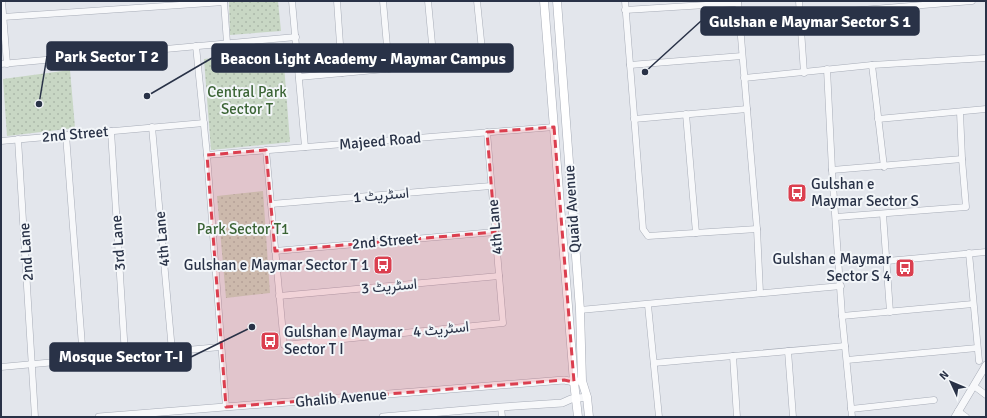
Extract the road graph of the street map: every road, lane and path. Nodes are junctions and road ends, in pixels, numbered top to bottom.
1 (2, 1) edge
2 (224, 1) edge
3 (292, 1) edge
4 (336, 1) edge
5 (383, 1) edge
6 (428, 1) edge
7 (477, 1) edge
8 (544, 1) edge
9 (557, 1) edge
10 (625, 1) edge
11 (799, 1) edge
12 (886, 1) edge
13 (972, 1) edge
14 (738, 2) edge
15 (944, 2) edge
16 (676, 4) edge
17 (887, 8) junction
18 (625, 10) junction
19 (800, 15) junction
20 (4, 17) junction
21 (296, 37) junction
22 (227, 43) junction
23 (196, 46) junction
24 (742, 56) junction
25 (986, 58) edge
26 (4, 64) edge
27 (434, 65) junction
28 (630, 65) junction
29 (872, 65) junction
30 (389, 69) junction
31 (828, 69) junction
32 (342, 73) junction
33 (804, 73) junction
34 (299, 77) junction
35 (744, 78) junction
36 (747, 109) junction
37 (986, 109) edge
38 (960, 112) junction
39 (686, 114) junction
40 (634, 119) junction
41 (878, 119) junction
42 (204, 123) junction
43 (152, 127) junction
44 (554, 127) junction
45 (111, 131) junction
46 (487, 132) junction
47 (66, 135) junction
48 (18, 139) junction
49 (1, 141) edge
50 (305, 147) junction
51 (266, 150) junction
52 (207, 155) junction
53 (962, 159) junction
54 (884, 167) junction
55 (832, 170) junction
56 (491, 186) junction
57 (271, 204) junction
58 (884, 214) junction
59 (836, 217) junction
60 (757, 229) junction
61 (495, 232) junction
62 (696, 233) junction
63 (275, 251) junction
64 (986, 252) edge
65 (968, 253) junction
66 (887, 261) junction
67 (499, 276) junction
68 (841, 286) junction
69 (760, 293) junction
70 (279, 296) junction
71 (648, 304) junction
72 (973, 304) junction
73 (580, 310) junction
74 (890, 312) junction
75 (842, 316) junction
76 (503, 323) joint
77 (845, 346) junction
78 (220, 347) junction
79 (977, 348) junction
80 (788, 351) junction
81 (172, 352) junction
82 (125, 355) junction
83 (733, 356) junction
84 (83, 359) junction
85 (847, 360) junction
86 (979, 361) dead end
87 (654, 362) junction
88 (33, 364) junction
89 (986, 365) edge
90 (1, 367) edge
91 (578, 381) junction
92 (974, 386) junction
93 (986, 395) edge
94 (587, 397) junction
95 (577, 398) junction
96 (934, 400) dead end
97 (226, 407) junction
98 (501, 407) junction
99 (851, 409) junction
100 (957, 414) edge
101 (35, 417) edge
102 (99, 417) edge
103 (383, 417) edge
104 (502, 417) edge
105 (578, 417) edge
106 (589, 417) edge
107 (659, 417) edge
108 (737, 417) edge
109 (793, 417) edge
110 (852, 417) edge
111 (966, 417) edge

1 - 20 street
2 - 20 street
2 - 22 street
3 - 21 street
4 - 32 street
5 - 30 street
6 - 27 street
7 - 27 street
8 - 44 main road
9 - 73 main road, Quaid Avenue
10 - 18 street
11 - 19 street
12 - 17 street
13 - 15 street
14 - 16 street
14 - 24 street
15 - 17 street
16 - 18 street
17 - 19 street
18 - 28 street
19 - 33 street
20 - 26 street
21 - 22 street
21 - 34 street
22 - 23 street
23 - 26 street
23 - 42 street
24 - 28 street
24 - 35 street
25 - 29 street
27 - 30 street
28 - 40 street
29 - 31 street
29 - 41 street
30 - 32 street
31 - 33 street
31 - 55 street
32 - 34 street
33 - 35 street
34 - 50 street
35 - 36 street
36 - 39 street
36 - 60 street
37 - 38 street
38 - 41 street
38 - 53 street
39 - 40 street
39 - 62 street
40 - 62 street
41 - 54 street
42 - 43 street, 2nd Street
42 - 52 street
43 - 45 street, 2nd Street
43 - 81 street, 4th Lane
44 - 46 street, Majeed Road
44 - 91 main road
45 - 47 street, 2nd Street
45 - 82 street, 3rd Lane
46 - 50 street, Majeed Road
46 - 56 street, 4th Lane
47 - 48 street, 2nd Street
47 - 84 street
48 - 49 street
48 - 88 street, 2nd Lane
50 - 51 street, Majeed Road
51 - 52 street, Majeed Road
51 - 57 street
52 - 78 street
53 - 54 street
53 - 58 street
54 - 55 street
55 - 59 street
56 - 57 street, اسٹریٹ 1
56 - 61 street, 4th Lane
57 - 63 street
58 - 59 street
58 - 66 street
59 - 68 street
60 - 62 street
60 - 69 street
61 - 63 street, 2nd Street
61 - 67 street, 4th Lane
63 - 70 street
64 - 65 street
65 - 66 street
65 - 72 street
66 - 74 street
67 - 70 street, اسٹریٹ 3
67 - 76 street, 4th Lane
68 - 69 street
68 - 75 street
69 - 71 street
70 - 76 street, اسٹریٹ 4
71 - 73 street
71 - 87 street
72 - 74 street
72 - 79 street
73 - 91 main road, Quaid Avenue
74 - 75 street
75 - 77 street
77 - 80 street
77 - 85 street
78 - 81 street
78 - 97 street
79 - 85 street
79 - 86 street
80 - 83 street
80 - 109 street
81 - 82 street
82 - 84 street
83 - 87 street
83 - 108 street
84 - 88 street
85 - 99 street
87 - 107 street
88 - 90 street
88 - 101 street, 2nd Lane
89 - 92 street
91 - 94 main road, Quaid Avenue
91 - 95 main road
91 - 97 street, Ghalib Avenue
92 - 93 street
92 - 100 street
94 - 95 street, Ghalib Avenue
94 - 106 main road, Quaid Avenue
95 - 98 street, Ghalib Avenue
95 - 105 main road
96 - 99 street
97 - 102 street, Ghalib Avenue
98 - 103 street, Ghalib Avenue
98 - 104 street
99 - 110 street
100 - 111 street

